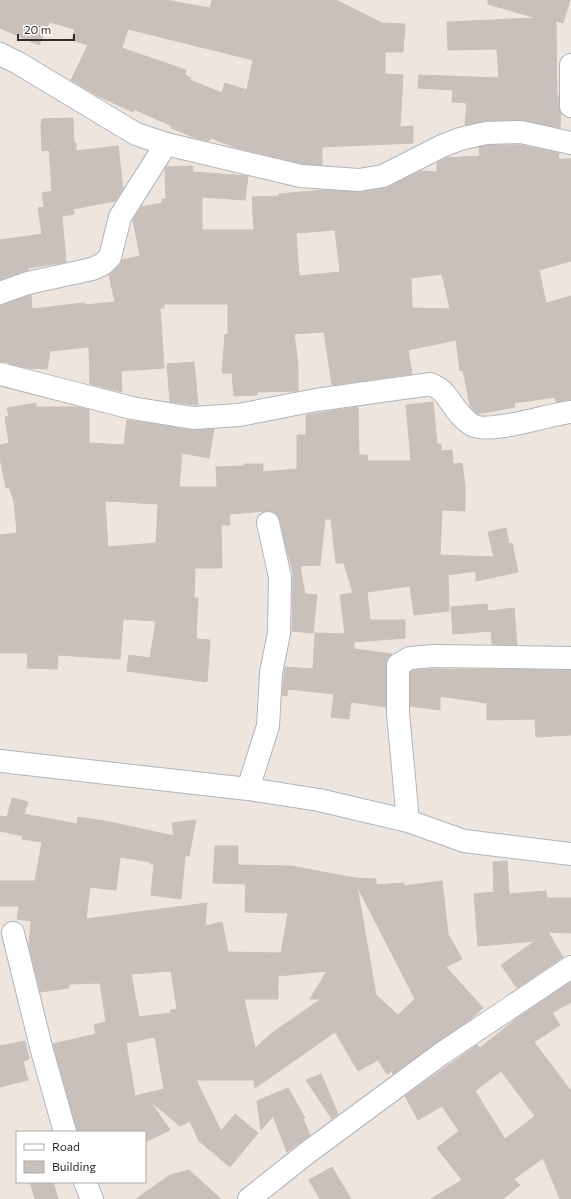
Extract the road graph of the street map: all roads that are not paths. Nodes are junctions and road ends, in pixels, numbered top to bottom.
1 (0, 54) edge
2 (571, 65) edge
3 (571, 106) edge
4 (571, 143) edge
5 (166, 144) junction
6 (0, 293) edge
7 (0, 374) edge
8 (571, 412) edge
9 (268, 523) dead end
10 (571, 658) edge
11 (0, 761) edge
12 (248, 789) junction
13 (408, 821) junction
14 (571, 854) edge
15 (13, 933) dead end
16 (571, 967) edge
17 (65, 1131) edge
18 (85, 1183) edge
19 (92, 1199) edge
20 (249, 1199) edge

1 - 5 street
2 - 3 street
4 - 5 street
5 - 6 street
7 - 8 street
9 - 12 street
10 - 13 street
11 - 12 street
12 - 13 street
13 - 14 street
15 - 17 street
16 - 20 street
18 - 19 street

